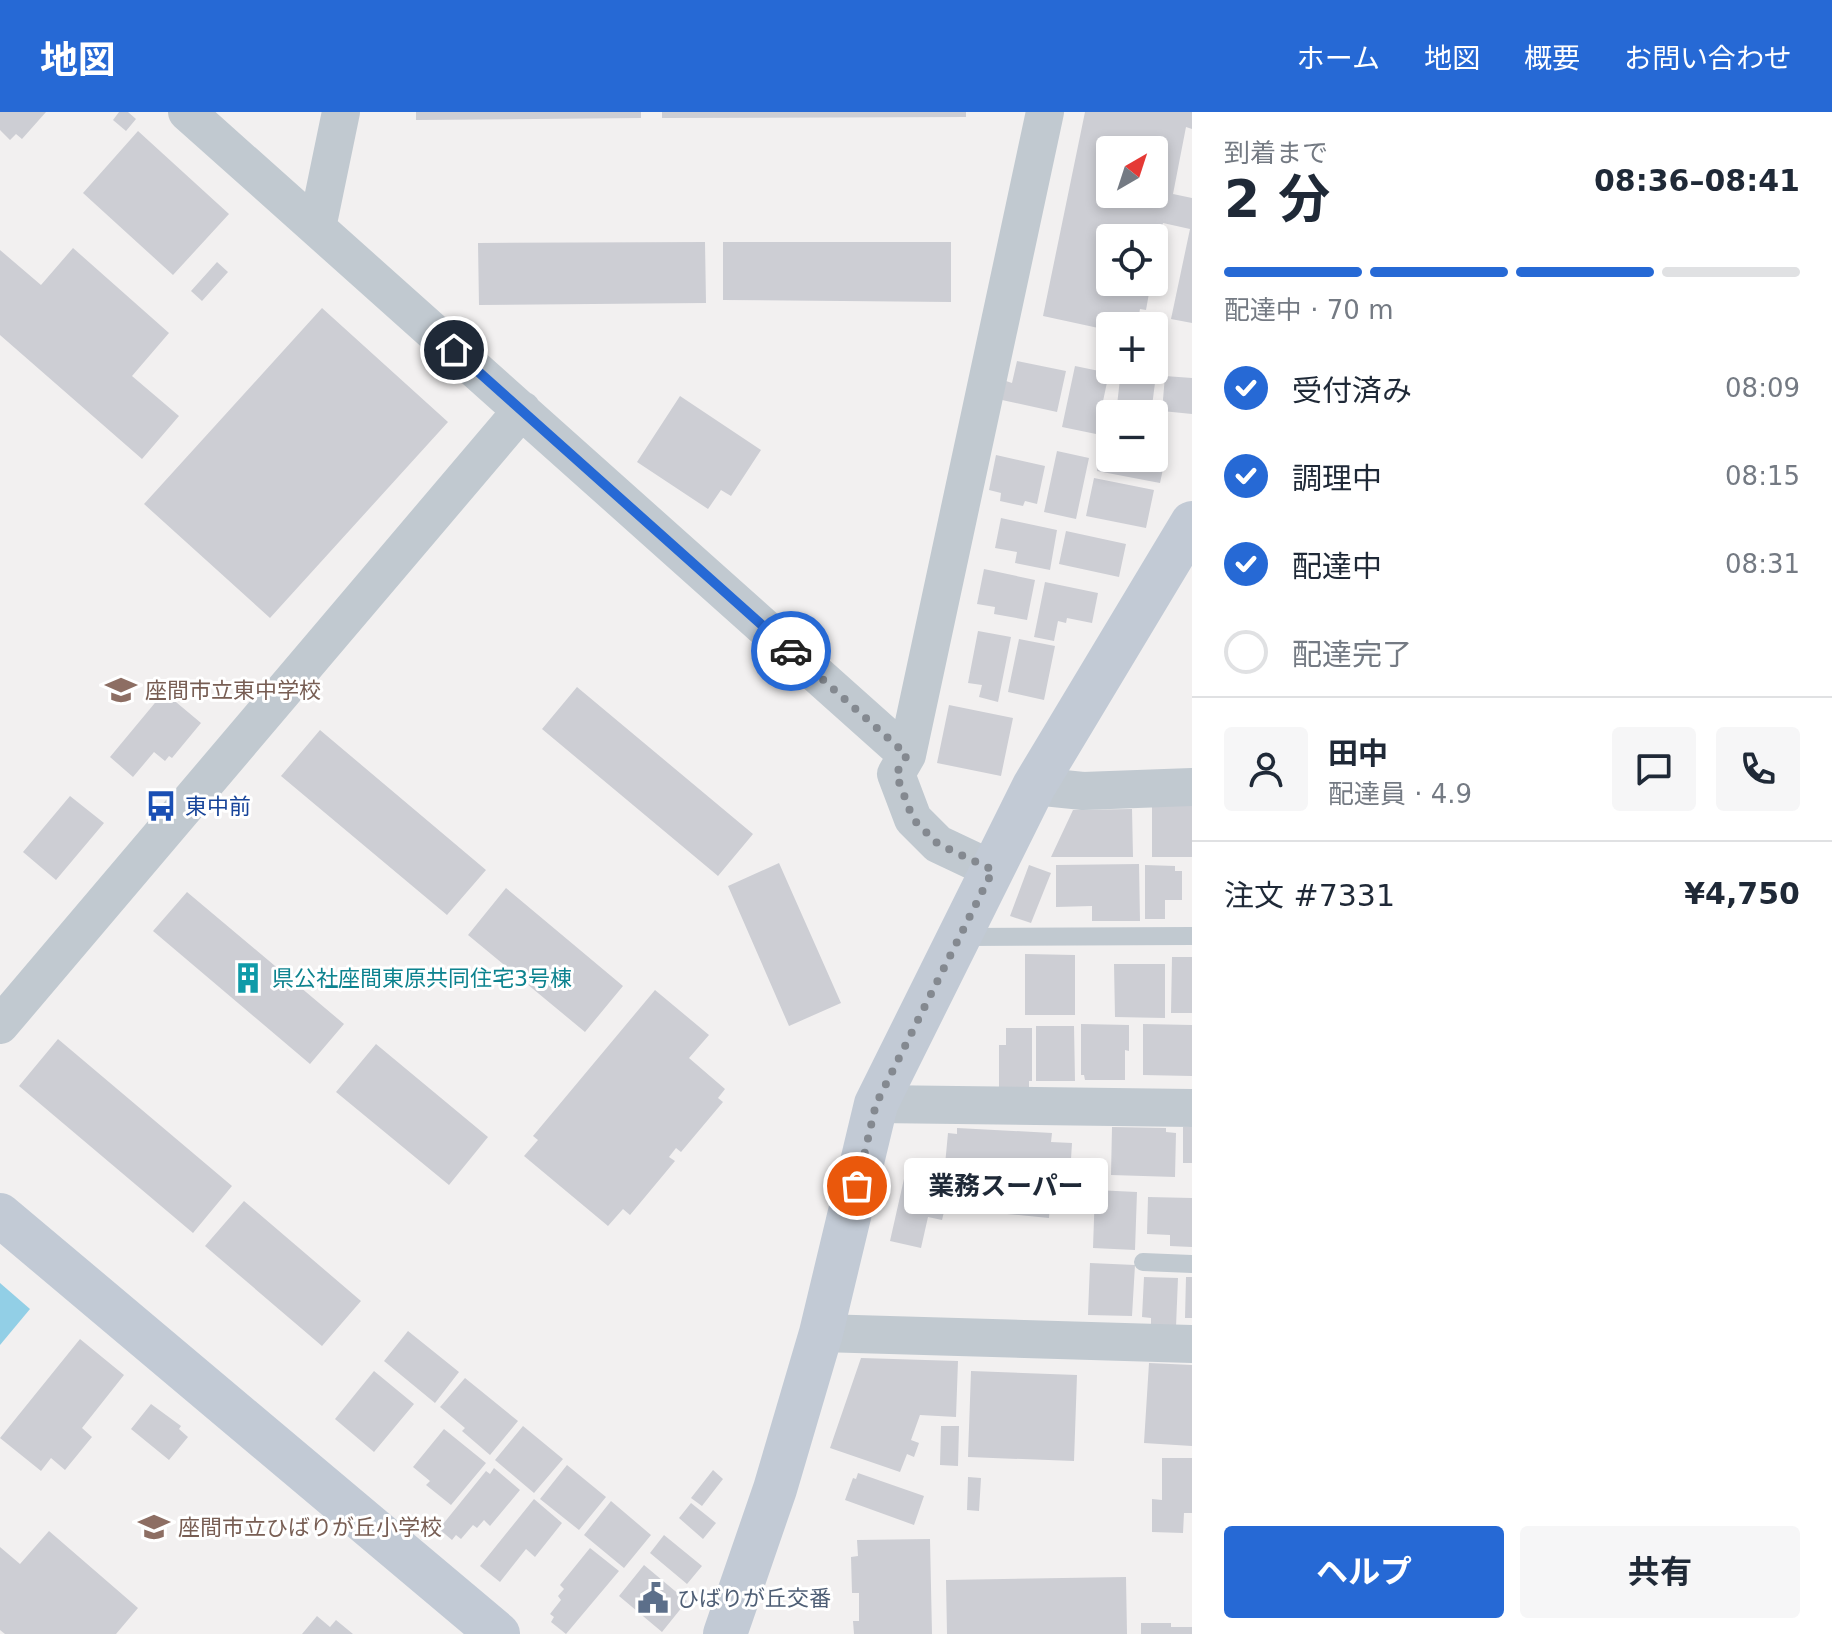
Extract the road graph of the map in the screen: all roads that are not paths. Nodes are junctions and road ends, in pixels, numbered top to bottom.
1 (187, 112) edge
2 (341, 112) edge
3 (1045, 112) edge
4 (317, 228) junction
5 (522, 410) junction
6 (1192, 523) edge
7 (907, 755) junction
8 (1034, 786) junction
9 (1192, 787) edge
10 (993, 870) junction
11 (1192, 936) edge
12 (958, 937) junction
13 (0, 1025) edge
14 (876, 1104) junction
15 (1192, 1108) edge
16 (0, 1215) edge
17 (1143, 1262) dead end
18 (1192, 1264) edge
19 (821, 1333) junction
20 (1192, 1344) edge
21 (498, 1634) edge
22 (725, 1634) edge

1 - 4 street
2 - 4 street
3 - 7 street
4 - 5 street
5 - 7 street
5 - 13 street
6 - 8 street
7 - 10 street
8 - 9 street
8 - 10 street
10 - 12 street
11 - 12 lane
12 - 14 street
14 - 15 street
14 - 19 street
16 - 21 street
17 - 18 lane
19 - 20 street
19 - 22 street

